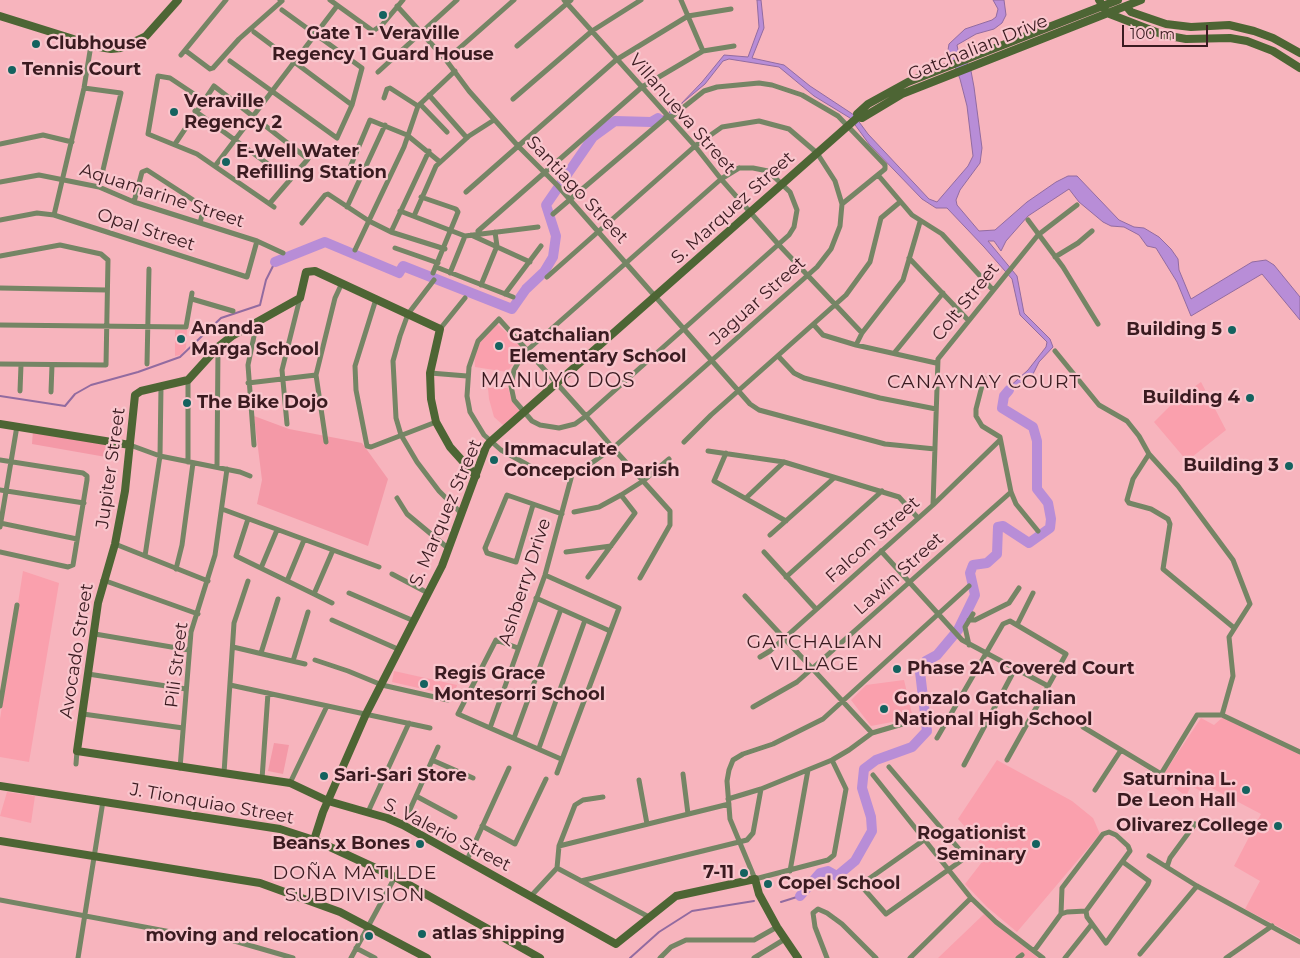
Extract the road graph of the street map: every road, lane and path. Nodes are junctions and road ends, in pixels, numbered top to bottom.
1 (178, 0) edge
2 (226, 0) edge
3 (280, 0) edge
4 (330, 0) edge
5 (403, 0) edge
6 (457, 0) edge
7 (514, 0) edge
8 (641, 0) edge
9 (681, 0) edge
10 (1118, 0) edge
11 (1141, 0) edge
12 (567, 1) edge
13 (337, 6) junction
14 (398, 6) junction
15 (1103, 6) edge
16 (1126, 6) junction
17 (731, 9) dead end
18 (282, 10) dead end
19 (0, 16) edge
20 (688, 16) junction
21 (592, 31) junction
22 (254, 32) dead end
23 (421, 33) junction
24 (314, 34) junction
25 (91, 45) junction
26 (517, 46) dead end
27 (734, 46) dead end
28 (186, 50) junction
29 (702, 51) junction
30 (1300, 53) edge
31 (181, 55) dead end
32 (230, 60) dead end
33 (446, 60) junction
34 (616, 60) junction
35 (293, 62) junction
36 (1300, 68) edge
37 (455, 71) junction
38 (378, 72) dead end
39 (642, 87) junction
40 (84, 88) junction
41 (271, 92) junction
42 (429, 96) junction
43 (384, 98) dead end
44 (514, 99) dead end
45 (202, 100) junction
46 (868, 104) junction
47 (352, 105) junction
48 (419, 105) junction
49 (195, 111) junction
50 (873, 111) junction
51 (252, 116) junction
52 (667, 116) junction
53 (494, 120) junction
54 (854, 121) junction
55 (385, 126) junction
56 (447, 132) dead end
57 (407, 135) junction
58 (467, 138) junction
59 (234, 140) junction
60 (72, 142) junction
61 (0, 144) edge
62 (175, 144) junction
63 (518, 146) junction
64 (695, 146) junction
65 (429, 151) junction
66 (817, 153) junction
67 (440, 162) junction
68 (352, 164) dead end
69 (215, 166) junction
70 (544, 171) junction
71 (878, 175) junction
72 (63, 179) junction
73 (721, 179) junction
74 (290, 180) junction
75 (0, 182) edge
76 (784, 183) junction
77 (99, 187) junction
78 (466, 192) dead end
79 (422, 197) junction
80 (569, 199) junction
81 (134, 202) junction
82 (900, 202) junction
83 (842, 204) junction
84 (1078, 205) dead end
85 (347, 207) junction
86 (400, 211) junction
87 (751, 212) junction
88 (553, 214) dead end
89 (54, 215) junction
90 (414, 216) junction
91 (0, 220) edge
92 (1028, 220) dead end
93 (369, 221) junction
94 (920, 222) junction
95 (200, 223) junction
96 (302, 223) dead end
97 (538, 227) dead end
98 (452, 230) junction
99 (478, 231) dead end
100 (598, 231) junction
101 (1092, 231) dead end
102 (391, 232) junction
103 (495, 232) junction
104 (1038, 234) junction
105 (468, 235) junction
106 (257, 241) junction
107 (779, 244) junction
108 (497, 246) junction
109 (542, 246) dead end
110 (395, 248) dead end
111 (444, 249) junction
112 (355, 250) dead end
113 (283, 253) dead end
114 (0, 256) edge
115 (1055, 256) junction
116 (910, 258) junction
117 (530, 262) junction
118 (626, 263) junction
119 (436, 268) junction
120 (149, 269) dead end
121 (450, 273) junction
122 (809, 275) junction
123 (547, 277) dead end
124 (434, 280) dead end
125 (342, 283) junction
126 (481, 285) junction
127 (0, 288) edge
128 (107, 290) junction
129 (993, 290) junction
130 (943, 293) junction
131 (505, 294) junction
132 (513, 297) dead end
133 (655, 297) junction
134 (300, 298) junction
135 (465, 298) dead end
136 (376, 299) junction
137 (836, 306) junction
138 (233, 310) dead end
139 (408, 314) junction
140 (968, 320) junction
141 (257, 322) junction
142 (1098, 324) dead end
143 (0, 325) edge
144 (814, 325) junction
145 (107, 327) junction
146 (148, 327) junction
147 (440, 329) junction
148 (684, 329) junction
149 (862, 333) junction
150 (856, 345) junction
151 (218, 347) junction
152 (527, 350) junction
153 (1055, 351) dead end
154 (895, 352) junction
155 (779, 357) junction
156 (712, 361) junction
157 (936, 363) junction
158 (0, 364) edge
159 (147, 364) dead end
160 (21, 365) junction
161 (52, 365) junction
162 (430, 373) junction
163 (316, 375) junction
164 (467, 376) junction
165 (984, 378) dead end
166 (188, 380) junction
167 (282, 380) junction
168 (248, 383) junction
169 (557, 384) junction
170 (161, 387) junction
171 (20, 390) dead end
172 (51, 392) dead end
173 (740, 392) junction
174 (936, 409) junction
175 (524, 412) junction
176 (586, 416) junction
177 (436, 422) junction
178 (0, 424) edge
179 (287, 424) dead end
180 (17, 426) junction
181 (401, 435) junction
182 (1000, 440) junction
183 (326, 442) dead end
184 (490, 442) junction
185 (684, 442) dead end
186 (130, 445) junction
187 (254, 445) dead end
188 (613, 448) junction
189 (935, 448) junction
190 (708, 451) dead end
191 (726, 453) junction
192 (1149, 454) junction
193 (160, 456) junction
194 (669, 459) dead end
195 (0, 460) edge
196 (11, 462) junction
197 (784, 462) junction
198 (190, 463) junction
199 (217, 467) junction
200 (227, 469) junction
201 (574, 472) junction
202 (250, 476) dead end
203 (476, 476) junction
204 (834, 478) junction
205 (643, 482) junction
206 (3, 491) edge
207 (882, 491) junction
208 (1011, 492) junction
209 (621, 495) junction
210 (397, 498) dead end
211 (746, 498) junction
212 (84, 502) junction
213 (533, 505) junction
214 (933, 505) junction
215 (222, 509) junction
216 (574, 512) dead end
217 (462, 514) junction
218 (562, 514) junction
219 (918, 518) junction
220 (248, 519) junction
221 (786, 521) junction
222 (0, 523) edge
223 (0, 527) edge
224 (277, 530) junction
225 (1038, 530) dead end
226 (770, 535) dead end
227 (77, 539) junction
228 (304, 540) junction
229 (115, 544) junction
230 (611, 546) junction
231 (449, 548) junction
232 (332, 550) junction
233 (881, 551) junction
234 (0, 552) edge
235 (566, 552) dead end
236 (764, 552) dead end
237 (145, 556) junction
238 (261, 568) junction
239 (379, 568) dead end
240 (176, 569) junction
241 (392, 574) dead end
242 (545, 575) junction
243 (588, 577) dead end
244 (786, 577) junction
245 (640, 578) dead end
246 (103, 580) junction
247 (208, 581) junction
248 (248, 581) dead end
249 (287, 581) junction
250 (909, 583) junction
251 (970, 586) dead end
252 (1019, 588) dead end
253 (428, 592) junction
254 (350, 593) dead end
255 (314, 594) junction
256 (1033, 594) dead end
257 (744, 596) dead end
258 (536, 598) junction
259 (278, 599) dead end
260 (332, 603) dead end
261 (16, 604) dead end
262 (561, 609) junction
263 (816, 609) junction
264 (308, 612) dead end
265 (198, 614) junction
266 (973, 614) dead end
267 (937, 615) junction
268 (332, 620) dead end
269 (585, 620) junction
270 (969, 620) junction
271 (414, 621) junction
272 (1017, 625) junction
273 (1233, 627) junction
274 (610, 631) junction
275 (95, 634) junction
276 (784, 638) junction
277 (969, 645) junction
278 (233, 647) junction
279 (518, 648) junction
280 (190, 650) junction
281 (400, 650) junction
282 (261, 653) junction
283 (985, 654) junction
284 (760, 657) dead end
285 (315, 660) dead end
286 (293, 661) junction
287 (305, 664) dead end
288 (1015, 669) junction
289 (812, 670) junction
290 (88, 674) junction
291 (230, 685) junction
292 (382, 685) junction
293 (1048, 686) junction
294 (186, 689) junction
295 (268, 693) junction
296 (448, 700) dead end
297 (842, 702) junction
298 (0, 706) edge
299 (326, 706) junction
300 (753, 707) dead end
301 (83, 714) junction
302 (366, 714) junction
303 (1222, 716) junction
304 (409, 723) junction
305 (906, 723) dead end
306 (1083, 727) dead end
307 (183, 728) junction
308 (430, 728) dead end
309 (490, 728) junction
310 (872, 733) junction
311 (514, 738) junction
312 (937, 738) dead end
313 (438, 747) dead end
314 (539, 748) junction
315 (1121, 750) junction
316 (77, 751) junction
317 (1300, 752) edge
318 (561, 759) junction
319 (432, 760) junction
320 (832, 760) junction
321 (1008, 760) dead end
322 (76, 764) dead end
323 (964, 765) dead end
324 (889, 767) dead end
325 (180, 768) junction
326 (509, 768) dead end
327 (808, 770) junction
328 (224, 773) junction
329 (557, 773) dead end
330 (683, 774) dead end
331 (873, 775) dead end
332 (473, 778) dead end
333 (262, 779) junction
334 (546, 779) dead end
335 (639, 780) dead end
336 (290, 783) junction
337 (0, 786) edge
338 (761, 789) junction
339 (1095, 790) dead end
340 (416, 796) junction
341 (603, 797) dead end
342 (103, 801) junction
343 (328, 801) junction
344 (728, 802) junction
345 (368, 812) junction
346 (688, 814) junction
347 (455, 817) dead end
348 (647, 824) junction
349 (1195, 824) dead end
350 (403, 825) junction
351 (482, 826) junction
352 (316, 840) junction
353 (924, 840) junction
354 (0, 841) edge
355 (738, 842) junction
356 (559, 846) junction
357 (1149, 856) dead end
358 (95, 858) junction
359 (467, 860) junction
360 (1123, 862) junction
361 (1167, 866) junction
362 (558, 868) junction
363 (790, 871) junction
364 (947, 871) junction
365 (395, 877) junction
366 (754, 879) junction
367 (581, 881) junction
368 (1196, 886) junction
369 (531, 896) junction
370 (971, 898) junction
371 (0, 900) edge
372 (1086, 912) junction
373 (1061, 914) junction
374 (86, 915) junction
375 (649, 917) junction
376 (1092, 924) junction
377 (368, 926) junction
378 (1272, 926) junction
379 (777, 928) junction
380 (170, 932) dead end
381 (785, 939) junction
382 (231, 940) dead end
383 (1300, 942) edge
384 (356, 948) junction
385 (1034, 951) junction
386 (1140, 954) dead end
387 (78, 958) edge
388 (293, 958) edge
389 (351, 958) edge
390 (375, 958) edge
391 (427, 958) edge
392 (540, 958) edge
393 (660, 958) edge
394 (754, 958) edge
395 (798, 958) edge
396 (827, 958) edge
397 (876, 958) edge
398 (910, 958) edge
399 (1043, 958) edge
400 (1065, 958) edge
401 (1226, 958) edge

1 - 25 street
2 - 28 street
3 - 28 street
4 - 13 street
5 - 14 street
6 - 23 street
7 - 33 street
8 - 21 street
9 - 20 street
10 - 15 street, Gatchalian Drive
11 - 16 street, Gatchalian Drive
12 - 21 street, Villanueva Street
12 - 26 street
13 - 14 street
13 - 24 street
14 - 23 street, Santiago Street
15 - 16 street, Gatchalian Drive
15 - 36 street
15 - 46 street, Gatchalian Drive
15 - 50 street, Gatchalian Drive
16 - 30 street
17 - 20 street
18 - 24 street
19 - 25 street
20 - 29 street
20 - 34 street
21 - 34 street, Villanueva Street
21 - 44 street
22 - 35 street
23 - 33 street, Santiago Street
23 - 38 street
24 - 35 street
24 - 47 street
25 - 40 street
27 - 29 street
28 - 31 street
29 - 39 street
32 - 41 street
33 - 37 street, Santiago Street
34 - 39 street, Villanueva Street
34 - 63 street
35 - 41 street
35 - 47 street
37 - 42 street
37 - 53 street, Santiago Street
39 - 52 street, Villanueva Street
39 - 70 street
40 - 60 street
40 - 77 street
41 - 47 street
41 - 51 street
42 - 48 street
42 - 58 street
43 - 48 street
45 - 49 street
45 - 51 street
45 - 62 street
46 - 50 street
46 - 54 street, Gatchalian Drive
48 - 56 street
48 - 57 street
49 - 59 street
49 - 62 street
50 - 54 street, Gatchalian Drive
51 - 59 street
51 - 74 street
52 - 54 street
52 - 64 street, Villanueva Street
52 - 80 street
53 - 58 street
53 - 63 street, Santiago Street
54 - 66 street, S. Marquez Street
54 - 71 street
55 - 57 street
55 - 68 street
55 - 85 street
57 - 65 street
57 - 93 street
58 - 67 street
59 - 69 street
59 - 74 street
60 - 61 street
60 - 72 street
62 - 69 street
63 - 70 street, Santiago Street
63 - 78 street
64 - 66 street, Jaguar Street
64 - 73 street, Villanueva Street
64 - 100 street, Jaguar Street
65 - 67 street
65 - 86 street
66 - 76 street, S. Marquez Street
66 - 83 street, Jaguar Street
67 - 79 street
69 - 74 street
70 - 80 street, Santiago Street
70 - 99 street
71 - 82 street
71 - 83 street
72 - 75 street, Aquamarine Street
72 - 77 street, Aquamarine Street
72 - 89 street
73 - 76 street
73 - 87 street, Villanueva Street
73 - 118 street
76 - 87 street, S. Marquez Street
76 - 107 street
77 - 81 street, Aquamarine Street
79 - 90 street
79 - 98 street
80 - 88 street
80 - 100 street, Santiago Street
81 - 95 street, Aquamarine Street
81 - 95 street
82 - 94 street
82 - 137 street
83 - 122 street, Jaguar Street
84 - 104 street, Colt Street
85 - 93 street
85 - 96 street
86 - 90 street
86 - 102 street
87 - 107 street, Villanueva Street
87 - 133 street, S. Marquez Street
89 - 91 street, Opal Street
89 - 106 street, Opal Street
90 - 98 street
92 - 104 street
93 - 102 street
93 - 112 street
94 - 116 street
94 - 129 street
95 - 106 street, Aquamarine Street
97 - 103 street
98 - 105 street
98 - 111 street
100 - 118 street, Santiago Street
100 - 123 street, Jaguar Street
101 - 115 street
102 - 111 street
103 - 105 street
103 - 108 street
104 - 115 street
104 - 129 street, Colt Street
105 - 108 street
105 - 121 street
106 - 113 street, Aquamarine Street
107 - 122 street, Villanueva Street
107 - 148 street
108 - 117 street
108 - 126 street
109 - 117 street
110 - 119 street
111 - 119 street
114 - 128 street
115 - 142 street
116 - 130 street
116 - 149 street
117 - 131 street
118 - 133 street, Santiago Street
118 - 152 street
119 - 121 street
120 - 146 street
121 - 126 street
122 - 137 street, Villanueva Street
122 - 156 street, Jaguar Street
124 - 139 street
125 - 134 street
125 - 136 street
125 - 163 street
126 - 131 street
127 - 128 street
128 - 145 street
129 - 140 street, Colt Street
130 - 140 street
130 - 154 street
131 - 132 street
133 - 148 street, Santiago Street
133 - 169 street, S. Marquez Street
134 - 141 street
134 - 167 street
135 - 147 street
136 - 139 street
136 - 181 street
137 - 144 street
137 - 149 street, Villanueva Street
138 - 146 street
139 - 147 street
139 - 181 street
140 - 157 street, Colt Street
141 - 151 street
141 - 168 street
143 - 145 street
144 - 150 street
144 - 155 street
145 - 146 street
145 - 161 street
146 - 159 street
147 - 162 street
148 - 156 street, Santiago Street
148 - 176 street
149 - 150 street
150 - 154 street
151 - 166 street
151 - 199 street
152 - 164 street
152 - 169 street
152 - 175 street
153 - 192 street
154 - 157 street
155 - 173 street
155 - 174 street
156 - 173 street, Santiago Street
156 - 188 street, Jaguar Street
157 - 174 street, Colt Street
158 - 160 street
160 - 161 street
160 - 171 street
161 - 172 street
162 - 164 street
162 - 177 street
163 - 167 street
163 - 183 street
164 - 184 street
165 - 182 street
166 - 170 street
166 - 198 street
167 - 168 street
167 - 179 street
168 - 187 street
169 - 175 street, S. Marquez Street
169 - 176 street
170 - 186 street, Jupiter Street
170 - 193 street
173 - 185 street
173 - 189 street, Santiago Street
174 - 189 street, Colt Street
175 - 176 street
175 - 184 street, S. Marquez Street
176 - 188 street
177 - 181 street
177 - 203 street
178 - 180 street
180 - 186 street
180 - 196 street
181 - 217 street
182 - 208 street
182 - 214 street, Falcon Street
184 - 201 street, Jaguar Street
184 - 203 street, S. Marquez Street
186 - 193 street
186 - 229 street, Jupiter Street
188 - 201 street, Jaguar Street
188 - 205 street
189 - 214 street, Colt Street
190 - 191 street
191 - 197 street
191 - 211 street
192 - 273 street
192 - 273 street
193 - 198 street
193 - 237 street
194 - 205 street
195 - 196 street
196 - 206 street
196 - 212 street
197 - 204 street
197 - 211 street
198 - 199 street
198 - 240 street
199 - 200 street
200 - 202 street
200 - 215 street, Pili Street
201 - 218 street, Ashberry Drive
203 - 217 street, S. Marquez Street
204 - 207 street
204 - 221 street
205 - 209 street
205 - 245 street
206 - 212 street
206 - 222 street
207 - 219 street
207 - 244 street
208 - 225 street
208 - 250 street, Lawin Street
209 - 216 street
209 - 230 street
210 - 231 street
211 - 221 street
212 - 227 street
213 - 213 street
213 - 218 street
214 - 219 street, Falcon Street
215 - 220 street
215 - 247 street, Pili Street
217 - 231 street, S. Marquez Street
218 - 242 street, Ashberry Drive
219 - 233 street, Falcon Street
220 - 224 street
220 - 238 street
221 - 226 street
222 - 223 street
222 - 227 street
224 - 228 street
224 - 238 street
227 - 234 street
228 - 232 street
228 - 249 street
229 - 237 street
229 - 246 street, Avocado Street
230 - 235 street
230 - 243 street
231 - 253 street, S. Marquez Street
232 - 239 street
232 - 255 street
233 - 250 street
233 - 263 street, Falcon Street
236 - 244 street
237 - 240 street
238 - 249 street
240 - 247 street
241 - 253 street
242 - 258 street, Ashberry Drive
242 - 274 street
244 - 263 street
246 - 265 street
246 - 275 street, Avocado Street
247 - 265 street, Pili Street
248 - 278 street
249 - 255 street
250 - 267 street
250 - 289 street, Lawin Street
251 - 267 street
252 - 270 street
253 - 271 street, S. Marquez Street
254 - 271 street
255 - 260 street
256 - 272 street
257 - 276 street
258 - 262 street
258 - 279 street, Ashberry Drive
259 - 282 street
261 - 298 street
262 - 269 street
262 - 311 street
263 - 276 street, Falcon Street
264 - 286 street
265 - 280 street, Pili Street
266 - 270 street
267 - 277 street
267 - 297 street
268 - 281 street
269 - 274 street
269 - 314 street
270 - 277 street
271 - 281 street, S. Marquez Street
272 - 283 street
272 - 293 street
273 - 303 street
274 - 318 street
275 - 280 street
275 - 290 street, Avocado Street
276 - 284 street, Falcon Street
276 - 289 street
277 - 283 street
278 - 282 street
278 - 291 street
279 - 309 street, Ashberry Drive
279 - 309 street
280 - 294 street, Pili Street
281 - 292 street, S. Marquez Street
282 - 286 street
283 - 288 street
283 - 312 street
285 - 292 street
286 - 287 street
288 - 293 street
288 - 323 street
289 - 297 street
289 - 300 street, Lawin Street
290 - 294 street
290 - 301 street, Avocado Street
291 - 295 street
291 - 328 street
292 - 296 street
292 - 302 street, S. Marquez Street
293 - 321 street
294 - 307 street, Pili Street
295 - 299 street
295 - 333 street
297 - 310 street
297 - 344 street
299 - 302 street
299 - 336 street
301 - 307 street
301 - 316 street, Avocado Street
302 - 304 street
302 - 343 street, S. Marquez Street
303 - 315 street
303 - 317 street
304 - 308 street
304 - 345 street
305 - 310 street
306 - 315 street
307 - 325 street, Pili Street
309 - 311 street
310 - 320 street
311 - 314 street
313 - 319 street
314 - 318 street
315 - 339 street
316 - 322 street, Avocado Street
316 - 325 street, S. Valerio Street
318 - 329 street
319 - 332 street
319 - 340 street
320 - 327 street
320 - 363 street
324 - 364 street
325 - 328 street, S. Valerio Street
326 - 351 street
327 - 338 street
327 - 363 street
328 - 333 street, S. Valerio Street
330 - 346 street
331 - 353 street
333 - 336 street, S. Valerio Street
334 - 351 street
335 - 348 street
336 - 343 street, S. Valerio Street
337 - 342 street, J. Tionquiao Street
338 - 344 street
338 - 355 street
340 - 347 street
340 - 350 street
341 - 356 street
342 - 352 street, J. Tionquiao Street
342 - 358 street
343 - 345 street, S. Valerio Street
343 - 352 street, S. Marquez Street
344 - 346 street
344 - 355 street
345 - 350 street, S. Valerio Street
346 - 348 street
348 - 356 street
349 - 361 street
350 - 359 street, S. Valerio Street
351 - 359 street
352 - 365 street, J. Tionquiao Street
353 - 364 street
353 - 364 street
354 - 358 street
355 - 366 street
355 - 367 street
356 - 362 street
357 - 361 street
358 - 374 street
358 - 377 street
359 - 369 street, S. Valerio Street
360 - 372 street
360 - 373 street
360 - 376 street
361 - 368 street
362 - 367 street
362 - 369 street
363 - 366 street
364 - 370 street
365 - 377 street
365 - 392 street, J. Tionquiao Street
366 - 375 street
366 - 379 street
367 - 375 street
368 - 378 street
368 - 386 street
369 - 375 street, S. Valerio Street
370 - 385 street
370 - 398 street
371 - 374 street
372 - 373 street
372 - 376 street
373 - 385 street
374 - 380 street
374 - 387 street
376 - 400 street
377 - 384 street
377 - 391 street
378 - 383 street
378 - 401 street
379 - 381 street
379 - 393 street
381 - 394 street
381 - 395 street
382 - 388 street
384 - 389 street
384 - 390 street
385 - 399 street
396 - 397 street

